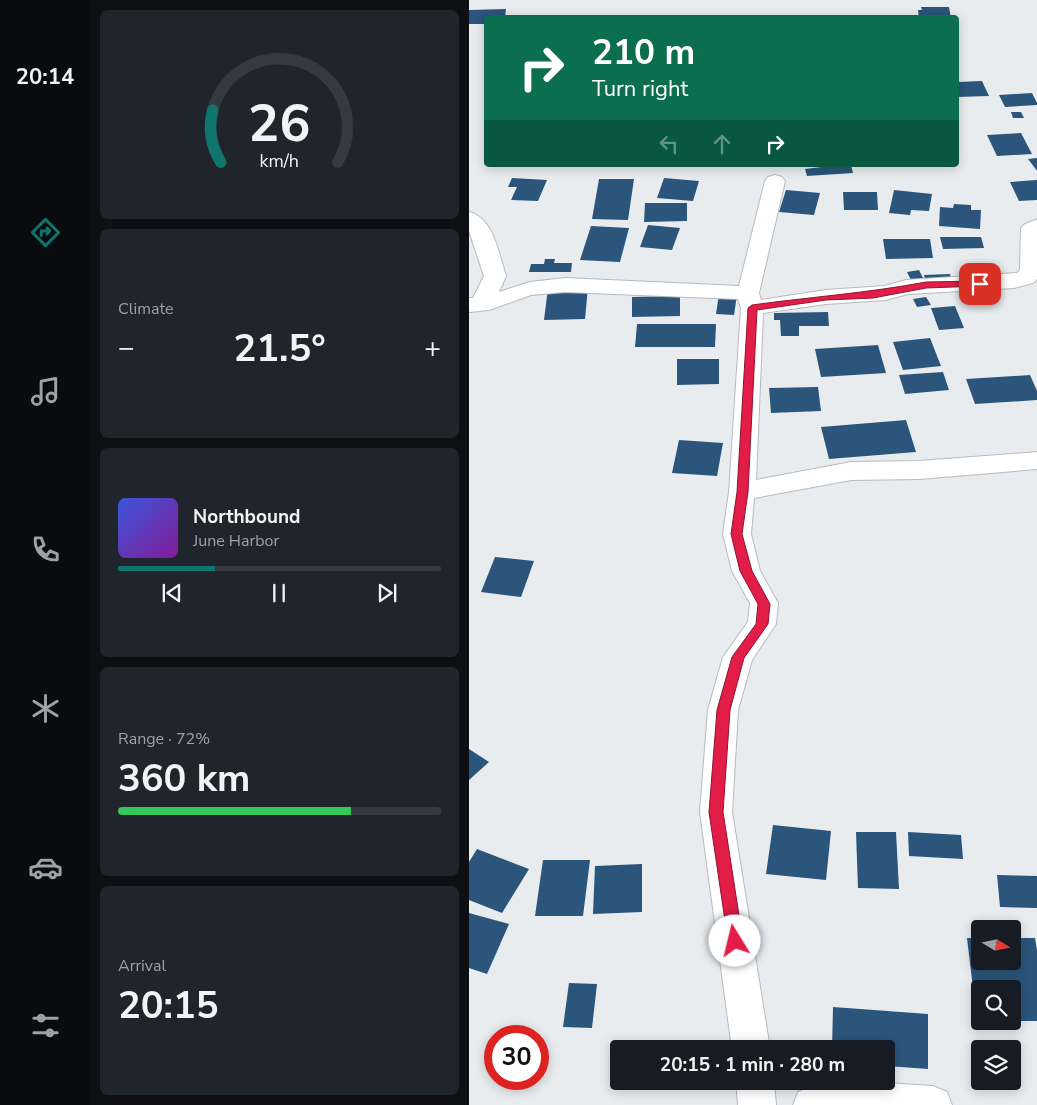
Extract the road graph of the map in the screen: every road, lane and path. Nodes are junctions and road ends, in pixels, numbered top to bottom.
1 (775, 181) dead end
2 (469, 218) edge
3 (1037, 225) edge
4 (750, 300) junction
5 (475, 305) edge
6 (1037, 460) edge
7 (742, 492) junction
8 (750, 1040) edge
9 (756, 1090) edge
10 (757, 1105) edge
11 (812, 1105) edge
12 (933, 1105) edge

1 - 4 street
2 - 5 street
3 - 4 street
4 - 5 street
4 - 7 street
6 - 7 street
7 - 8 street
9 - 10 street
11 - 12 street

